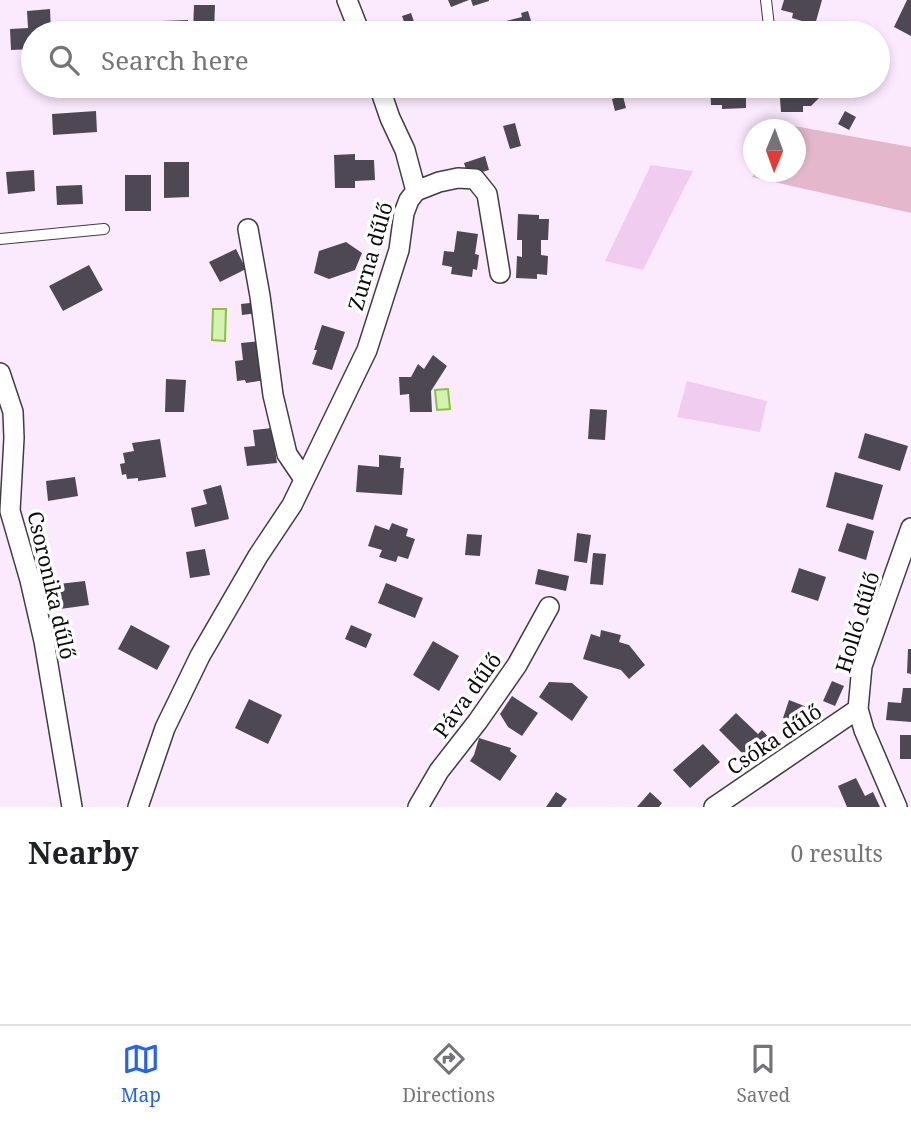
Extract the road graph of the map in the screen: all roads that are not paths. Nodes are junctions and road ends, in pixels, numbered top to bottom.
1 (347, 0) edge
2 (766, 0) edge
3 (355, 21) edge
4 (768, 21) edge
5 (383, 98) edge
6 (416, 191) junction
7 (104, 229) dead end
8 (248, 229) dead end
9 (0, 239) edge
10 (500, 273) dead end
11 (0, 373) edge
12 (304, 479) junction
13 (911, 528) edge
14 (549, 607) dead end
15 (858, 709) junction
16 (72, 807) edge
17 (138, 807) edge
18 (418, 807) edge
19 (714, 807) edge
20 (897, 807) edge

1 - 3 street
2 - 4 lane
5 - 6 street
6 - 10 street, Zurna dűlő
6 - 12 street, Zurna dűlő
7 - 9 lane
8 - 12 street
11 - 16 street, Csoronika dűlő
12 - 17 street, Zurna dűlő
13 - 15 street, Holló dűlő
14 - 18 street, Páva dűlő
15 - 19 street, Csóka dűlő
15 - 20 street, Holló dűlő

